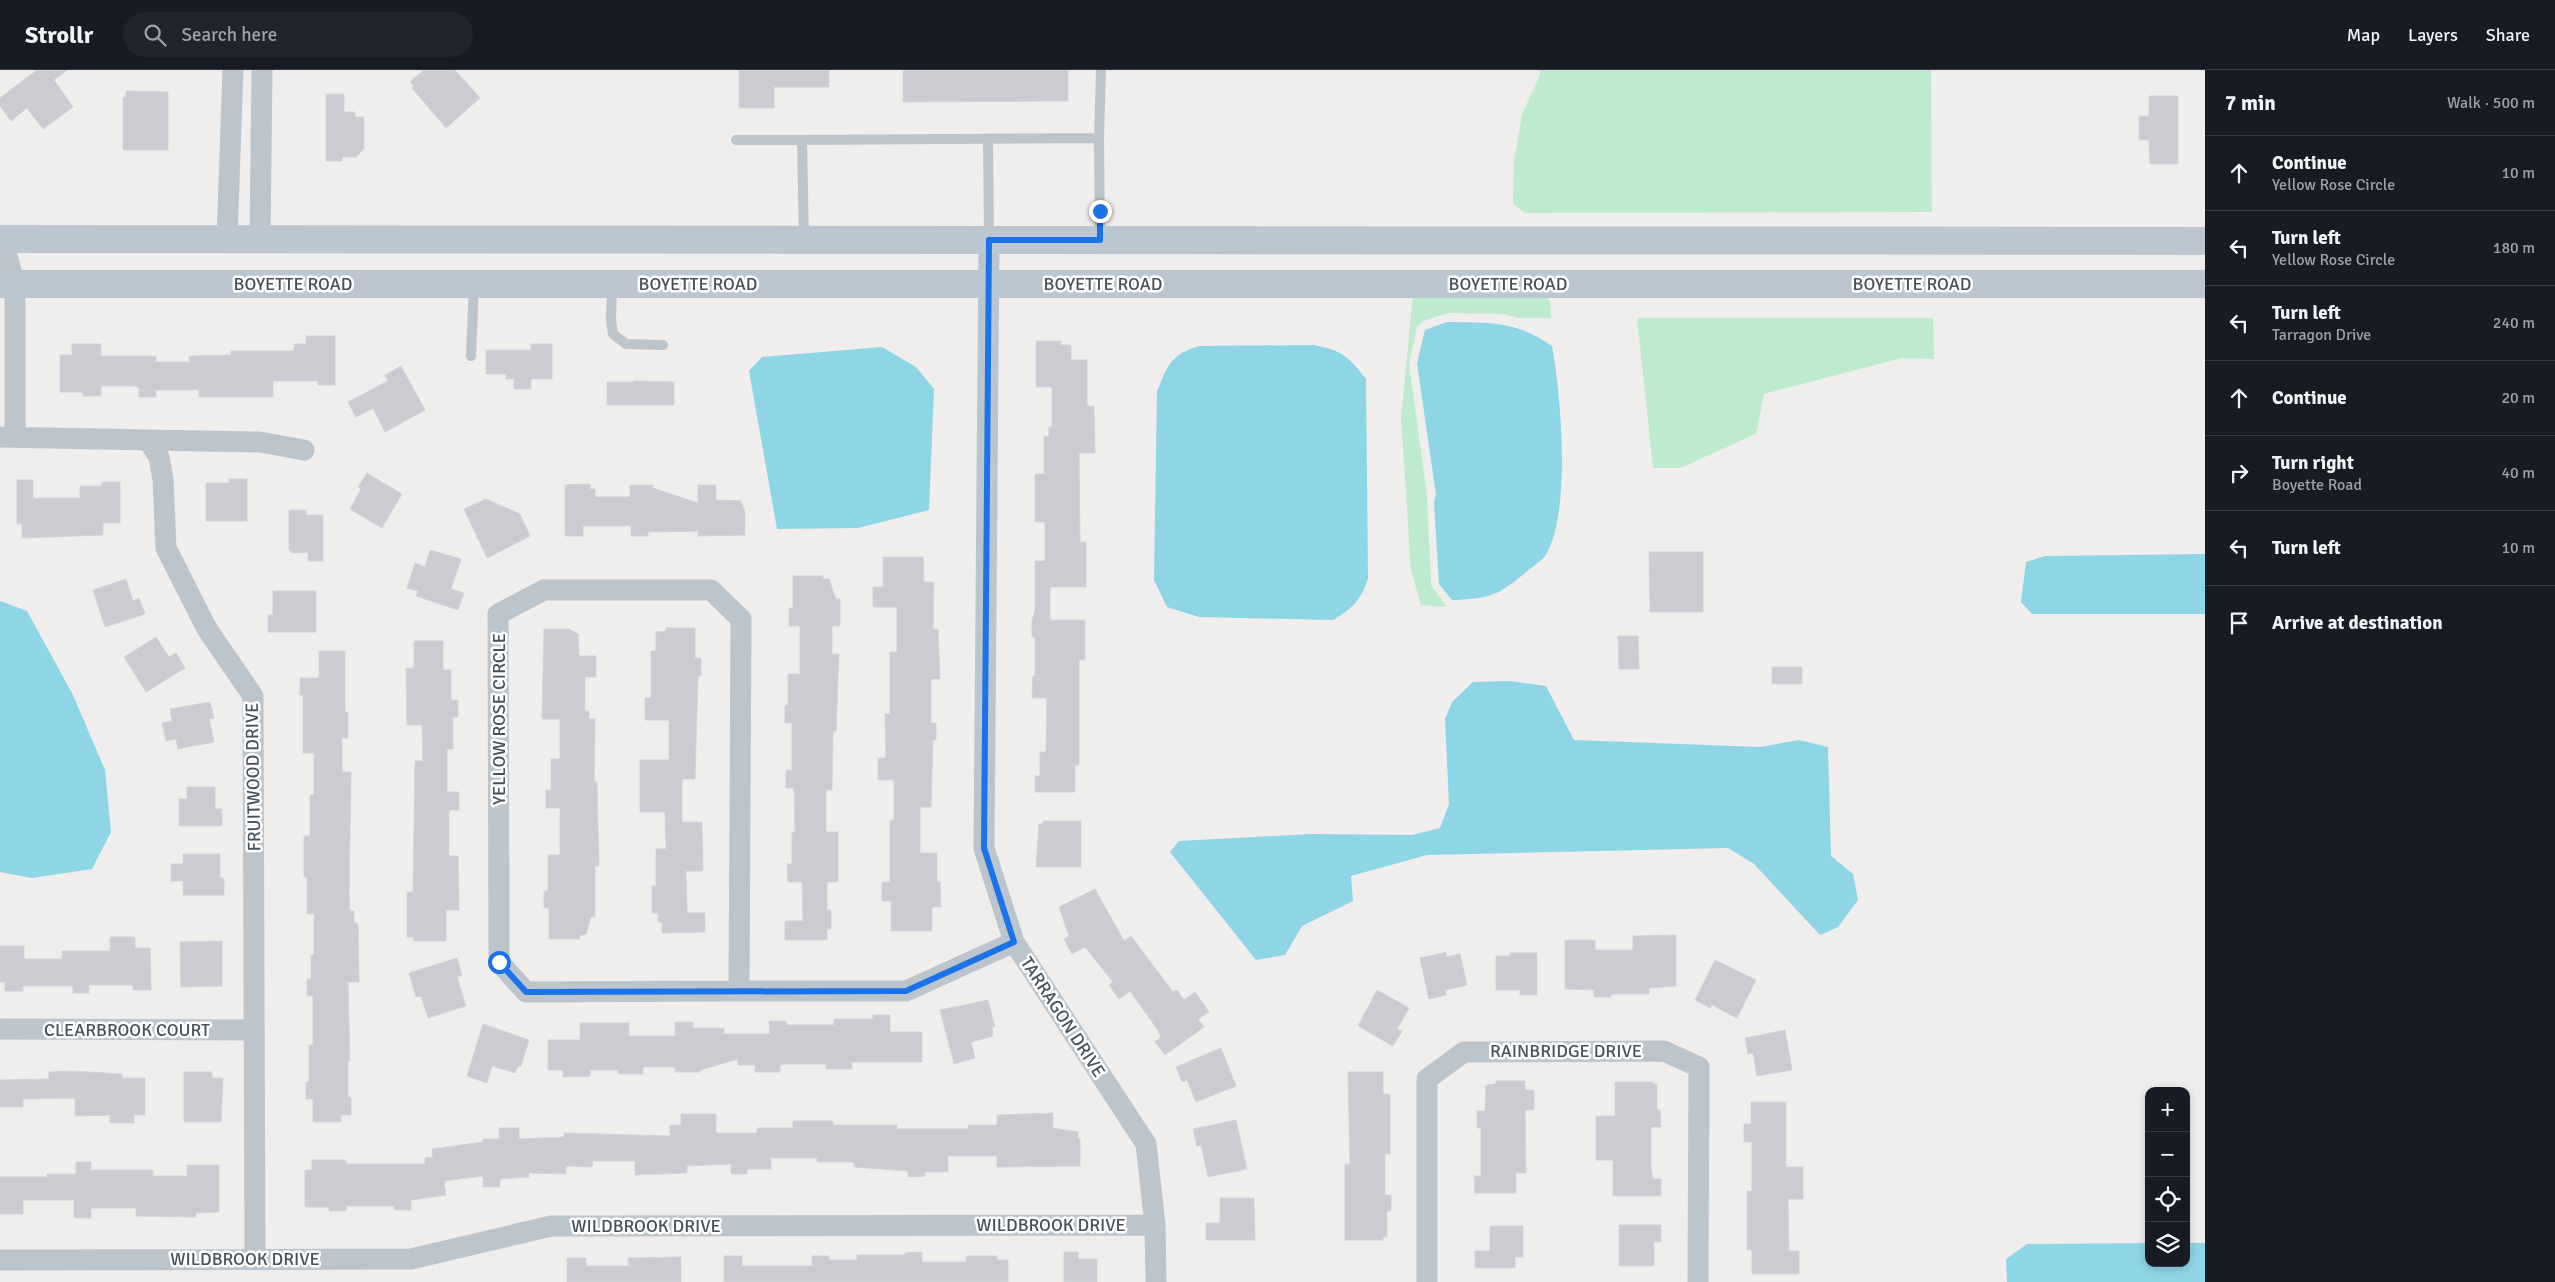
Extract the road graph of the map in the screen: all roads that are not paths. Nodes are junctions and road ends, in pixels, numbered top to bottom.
1 (233, 70) edge
2 (262, 70) edge
3 (1100, 70) edge
4 (1099, 138) junction
5 (988, 139) junction
6 (736, 140) dead end
7 (802, 140) junction
8 (227, 239) junction
9 (260, 239) junction
10 (804, 240) junction
11 (989, 240) junction
12 (1100, 240) junction
13 (1, 241) edge
14 (2205, 241) edge
15 (8, 284) edge
16 (474, 284) junction
17 (612, 284) junction
18 (989, 284) junction
19 (2205, 284) edge
20 (663, 345) dead end
21 (471, 356) dead end
22 (7, 437) edge
23 (148, 440) junction
24 (304, 450) dead end
25 (1014, 942) junction
26 (739, 991) junction
27 (0, 1029) edge
28 (254, 1030) junction
29 (1155, 1225) junction
30 (0, 1260) edge
31 (255, 1260) junction
32 (1156, 1282) edge
33 (1427, 1282) edge
34 (1698, 1282) edge

1 - 8 street
2 - 9 street
3 - 4 lane
4 - 5 lane
4 - 12 lane
5 - 7 lane
5 - 11 lane
6 - 7 lane
7 - 10 lane
8 - 9 main road
8 - 13 main road
9 - 10 main road
10 - 11 main road
11 - 12 main road
11 - 18 street, TARRAGON DRIVE
12 - 14 main road
13 - 15 street
15 - 16 main road, BOYETTE ROAD
15 - 22 street
16 - 17 main road, BOYETTE ROAD
16 - 21 lane
17 - 18 main road, BOYETTE ROAD
17 - 20 lane
18 - 19 main road, BOYETTE ROAD
18 - 25 street, TARRAGON DRIVE
22 - 23 street
23 - 24 street
23 - 28 street, FRUITWOOD DRIVE
25 - 26 street, YELLOW ROSE CIRCLE
25 - 29 street, TARRAGON DRIVE
26 - 26 street, YELLOW ROSE CIRCLE
27 - 28 street, CLEARBROOK COURT
28 - 31 street, FRUITWOOD DRIVE
29 - 31 street, WILDBROOK DRIVE
29 - 32 street
30 - 31 street, WILDBROOK DRIVE
33 - 34 street, RAINBRIDGE DRIVE

